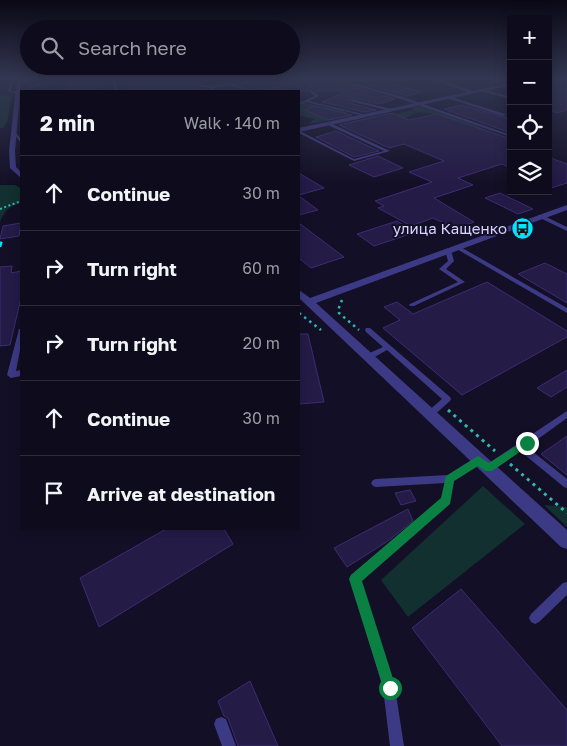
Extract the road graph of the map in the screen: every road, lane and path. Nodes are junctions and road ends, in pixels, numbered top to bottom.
1 (18, 115) edge
2 (365, 115) edge
3 (449, 115) edge
4 (328, 123) junction
5 (17, 130) edge
6 (300, 131) edge
7 (300, 132) edge
8 (507, 135) edge
9 (20, 175) edge
10 (20, 201) edge
11 (567, 207) edge
12 (0, 209) edge
13 (540, 216) junction
14 (567, 229) edge
15 (452, 248) junction
16 (304, 297) edge
17 (345, 298) dead end
18 (412, 304) dead end
19 (567, 311) edge
20 (368, 330) joint
21 (20, 335) edge
22 (388, 347) junction
23 (368, 357) junction
24 (20, 373) edge
25 (430, 414) junction
26 (567, 414) edge
27 (521, 447) junction
28 (484, 464) junction
29 (450, 479) junction
30 (376, 483) dead end
31 (567, 484) edge
32 (567, 541) edge
33 (567, 587) edge
34 (535, 618) dead end
35 (221, 724) dead end
36 (230, 746) edge
37 (397, 746) edge

1 - 5 street
2 - 4 street
3 - 8 lane
4 - 6 street
4 - 7 lane
5 - 9 street
10 - 12 path
11 - 13 street
13 - 14 lane
13 - 15 street
15 - 16 street
15 - 18 lane
15 - 19 lane
16 - 23 street
17 - 20 path
20 - 22 lane
21 - 24 lane
22 - 23 lane
22 - 25 lane
23 - 25 street
25 - 28 street
26 - 27 lane
27 - 28 lane
27 - 31 lane
28 - 29 lane
28 - 32 street
29 - 30 lane
29 - 37 lane
33 - 34 lane
35 - 36 lane

